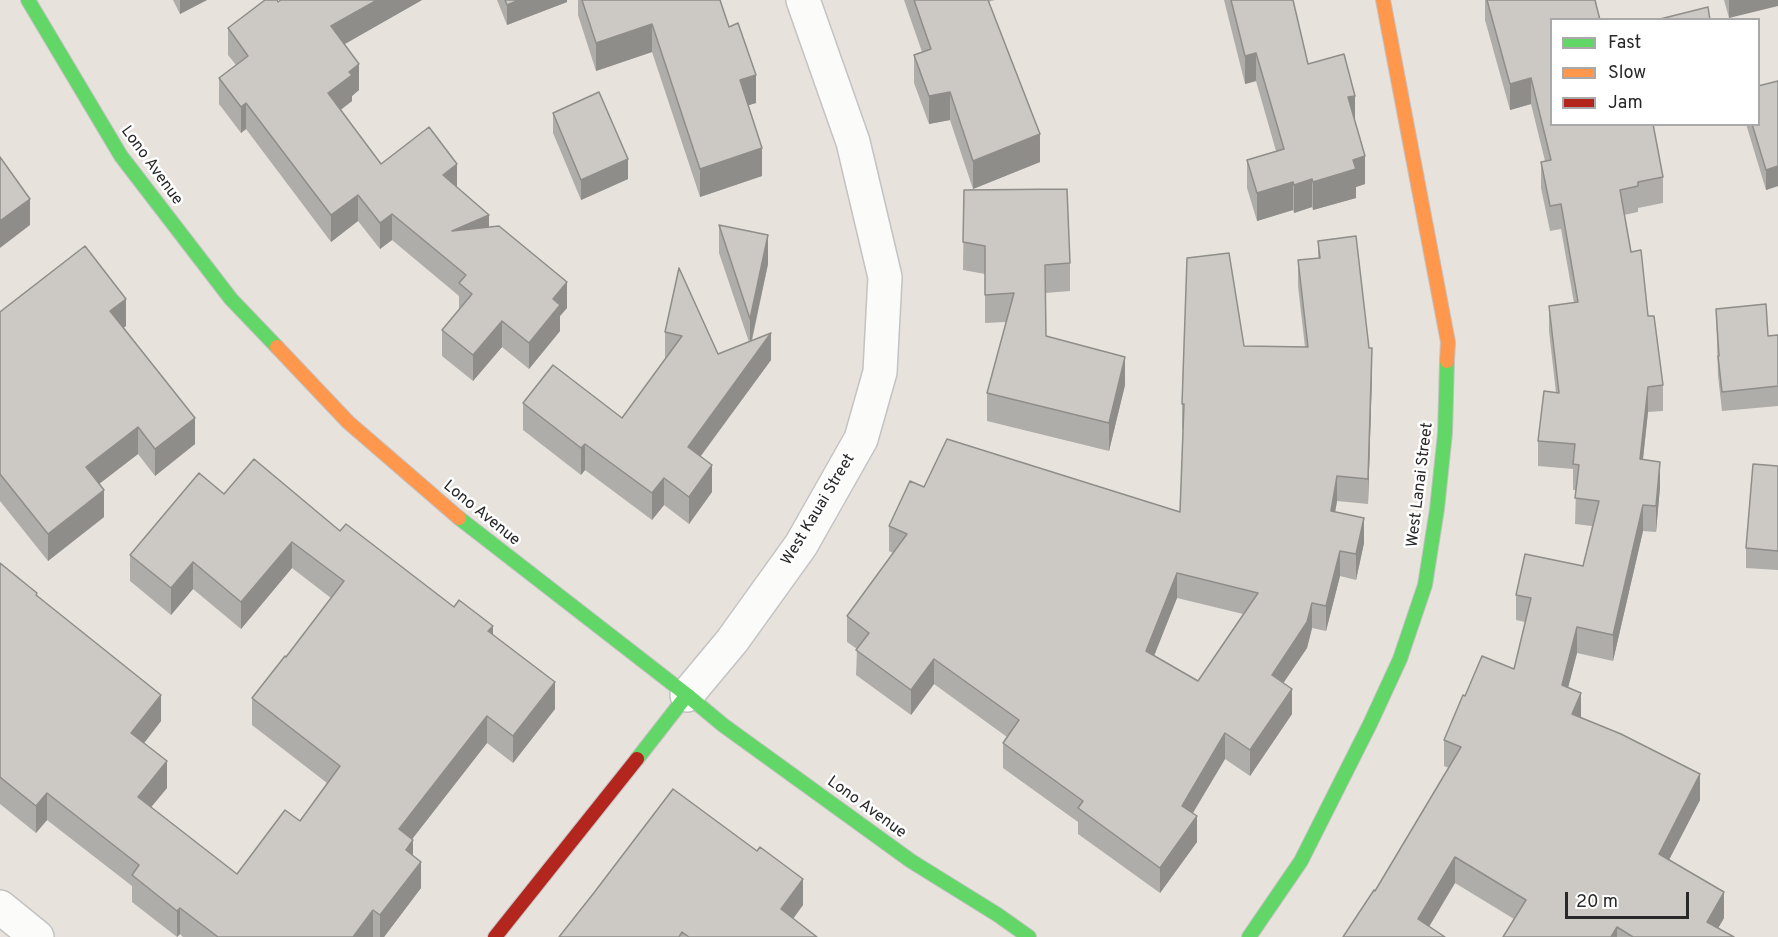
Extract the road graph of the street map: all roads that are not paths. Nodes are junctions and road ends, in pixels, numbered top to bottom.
1 (28, 0) edge
2 (803, 0) edge
3 (1383, 0) edge
4 (687, 695) junction
5 (0, 907) edge
6 (37, 937) edge
7 (495, 937) edge
8 (1029, 937) edge
9 (1249, 937) edge

1 - 4 street, Lono Avenue
2 - 4 street, West Kauai Street
3 - 9 street, West Lanai Street
4 - 7 street, West Kauai Street
4 - 8 street, Lono Avenue
5 - 6 street

